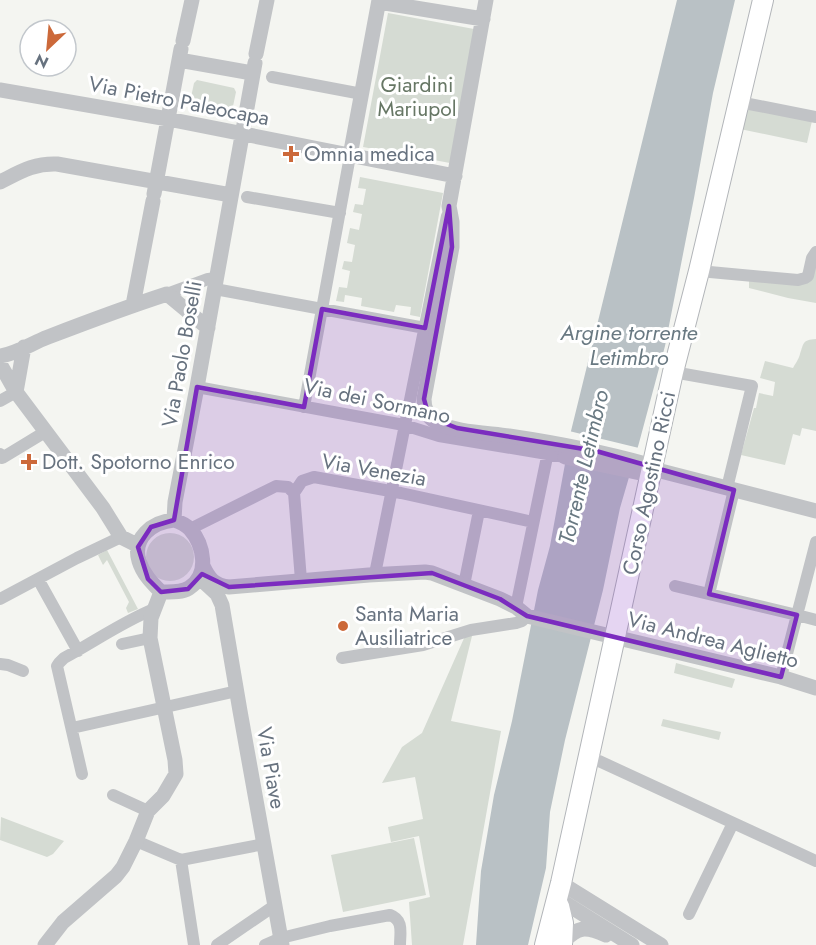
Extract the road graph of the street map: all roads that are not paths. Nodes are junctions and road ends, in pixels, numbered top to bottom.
1 (192, 0) edge
2 (267, 0) edge
3 (486, 0) edge
4 (763, 0) edge
5 (376, 1) edge
6 (483, 19) junction
7 (181, 50) junction
8 (260, 69) junction
9 (0, 90) edge
10 (362, 94) junction
11 (739, 102) junction
12 (816, 117) edge
13 (168, 119) junction
14 (243, 134) junction
15 (350, 156) junction
16 (455, 176) junction
17 (0, 182) edge
18 (154, 192) junction
19 (239, 196) junction
20 (449, 206) junction
21 (339, 213) junction
22 (816, 252) edge
23 (699, 271) junction
24 (216, 283) junction
25 (167, 294) junction
26 (133, 304) junction
27 (322, 309) junction
28 (208, 328) junction
29 (425, 328) junction
30 (24, 347) junction
31 (0, 356) edge
32 (0, 364) edge
33 (673, 372) junction
34 (197, 387) junction
35 (16, 392) junction
36 (0, 401) edge
37 (304, 407) junction
38 (404, 425) junction
39 (45, 432) junction
40 (566, 451) junction
41 (548, 454) junction
42 (1, 460) edge
43 (643, 468) junction
44 (730, 489) junction
45 (392, 492) junction
46 (294, 493) junction
47 (479, 511) junction
48 (816, 511) edge
49 (174, 520) junction
50 (533, 522) junction
51 (190, 529) junction
52 (121, 537) junction
53 (816, 542) edge
54 (138, 547) junction
55 (201, 572) junction
56 (375, 574) junction
57 (39, 579) junction
58 (301, 580) junction
59 (464, 585) junction
60 (675, 586) dead end
61 (229, 587) junction
62 (162, 592) junction
63 (709, 594) junction
64 (0, 599) edge
65 (222, 605) junction
66 (154, 609) junction
67 (521, 612) junction
68 (797, 615) junction
69 (816, 620) edge
70 (607, 636) junction
71 (150, 638) junction
72 (122, 644) dead end
73 (78, 651) junction
74 (342, 658) dead end
75 (0, 664) edge
76 (23, 670) dead end
77 (781, 677) junction
78 (816, 688) edge
79 (237, 691) junction
80 (164, 707) junction
81 (72, 728) junction
82 (587, 758) junction
83 (82, 774) dead end
84 (112, 795) dead end
85 (148, 811) junction
86 (733, 823) junction
87 (136, 841) junction
88 (264, 844) junction
89 (182, 860) junction
90 (816, 861) edge
91 (559, 890) junction
92 (274, 906) junction
93 (689, 914) dead end
94 (282, 941) edge
95 (556, 944) edge
96 (45, 945) edge
97 (194, 945) edge
98 (217, 945) edge
99 (265, 945) edge
100 (400, 945) edge
101 (623, 945) edge
102 (632, 945) edge
103 (661, 945) edge

1 - 7 street
2 - 8 street, Via Paolo Boselli
3 - 6 street
4 - 11 main road, Corso Agostino Ricci
5 - 6 street
5 - 10 street
6 - 16 street
7 - 8 street
7 - 13 street
8 - 10 street
8 - 14 street, Via Paolo Boselli
9 - 13 street, Via Pietro Paleocapa
10 - 15 street
11 - 12 street
11 - 23 main road, Corso Agostino Ricci
13 - 14 street, Via Pietro Paleocapa
13 - 18 street
14 - 15 street, Via Pietro Paleocapa
14 - 19 street, Via Paolo Boselli
15 - 16 street, Via Pietro Paleocapa
15 - 21 street
16 - 20 street
17 - 18 street
18 - 19 street
18 - 26 street
19 - 21 street
19 - 24 street, Via Paolo Boselli
20 - 29 street
20 - 40 street, Via dei Sormano
21 - 27 street
22 - 23 street
23 - 33 main road, Corso Agostino Ricci
24 - 25 street
24 - 27 street
24 - 28 street, Via Paolo Boselli
25 - 26 street
25 - 28 street
26 - 30 street
27 - 29 street
27 - 37 street
28 - 34 street, Via Paolo Boselli
29 - 38 street
30 - 31 street
30 - 35 street
32 - 35 street
33 - 43 main road, Corso Agostino Ricci
33 - 44 street
34 - 37 street, Via dei Sormano
34 - 49 street, Via Paolo Boselli
35 - 36 street
35 - 39 street
37 - 38 street, Via dei Sormano
38 - 41 street, Via dei Sormano
38 - 45 street
39 - 42 street
39 - 52 street
40 - 41 street, Via dei Sormano
40 - 43 street, Via dei Sormano
41 - 50 street
43 - 44 street, Via dei Sormano
43 - 70 main road, Corso Agostino Ricci
44 - 48 street, Via dei Sormano
44 - 63 street
45 - 46 street, Via Venezia
45 - 47 street, Via Venezia
45 - 56 street
46 - 51 street
46 - 58 street
47 - 50 street, Via Venezia
47 - 59 street
49 - 51 street
49 - 54 street
50 - 67 street
51 - 55 street
52 - 54 street
52 - 57 street
53 - 68 street
54 - 62 street
55 - 61 street
55 - 62 street
55 - 65 street, Via Piave
56 - 58 street, Via Andrea Aglietto
56 - 59 street, Via Andrea Aglietto
57 - 64 street
57 - 73 street
58 - 61 street, Via Andrea Aglietto
59 - 67 street, Via Andrea Aglietto
60 - 63 street
61 - 65 street
62 - 66 street
63 - 68 street
65 - 79 street, Via Piave
66 - 71 street
66 - 73 street
67 - 70 street, Via Andrea Aglietto
67 - 74 street
68 - 69 street
68 - 77 street
70 - 77 street, Via Andrea Aglietto
70 - 82 main road, Corso Agostino Ricci
71 - 72 street
71 - 80 street
73 - 81 street
75 - 76 street
77 - 78 street, Via Andrea Aglietto
79 - 80 street
79 - 88 street, Via Piave
80 - 81 street
80 - 85 street
81 - 83 street
82 - 86 street
82 - 91 main road, Corso Agostino Ricci
84 - 85 street
85 - 87 street
86 - 90 street
86 - 93 street
87 - 89 street
87 - 96 street
88 - 89 street
88 - 92 street, Via Piave
89 - 97 street
91 - 95 main road, Corso Agostino Ricci
91 - 102 street
91 - 103 street
92 - 94 street, Via Piave
92 - 98 street
94 - 99 street
94 - 100 street
95 - 101 street

